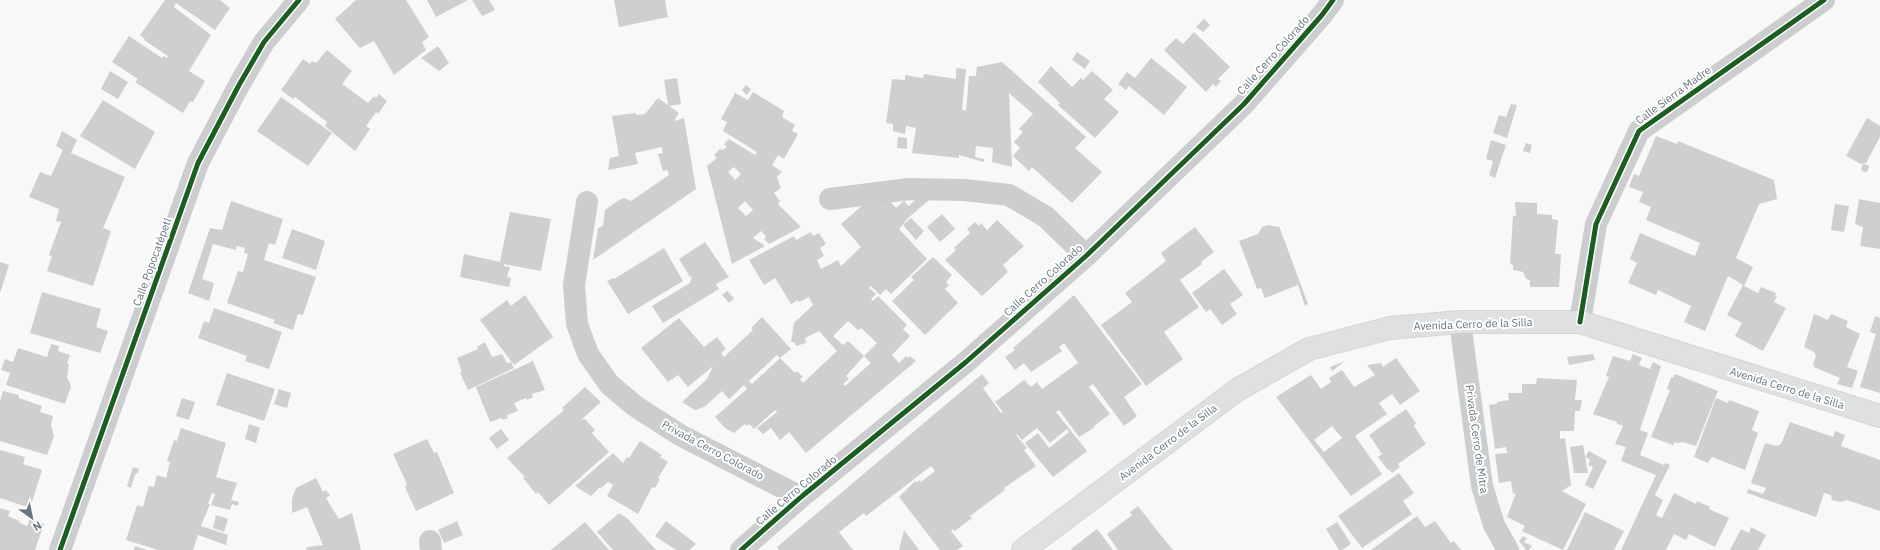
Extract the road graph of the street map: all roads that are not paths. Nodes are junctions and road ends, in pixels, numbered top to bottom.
1 (299, 0) edge
2 (1333, 0) edge
3 (1824, 0) edge
4 (830, 199) dead end
5 (587, 202) dead end
6 (1086, 256) junction
7 (1460, 322) junction
8 (1580, 322) junction
9 (1880, 416) edge
10 (802, 497) junction
11 (1026, 549) edge
12 (60, 550) edge
13 (741, 550) edge
14 (1508, 550) edge

1 - 12 street, Calle Popocatépetl
2 - 6 street, Calle Cerro Colorado
3 - 8 street, Calle Sierra Madre
4 - 6 street
5 - 10 street, Privada Cerro Colorado
6 - 10 street, Calle Cerro Colorado
7 - 8 main road, Avenida Cerro de la Silla
7 - 11 main road, Avenida Cerro de la Silla
7 - 14 street, Privada Cerro de Mitra
8 - 9 main road, Avenida Cerro de la Silla
10 - 13 street, Calle Cerro Colorado

